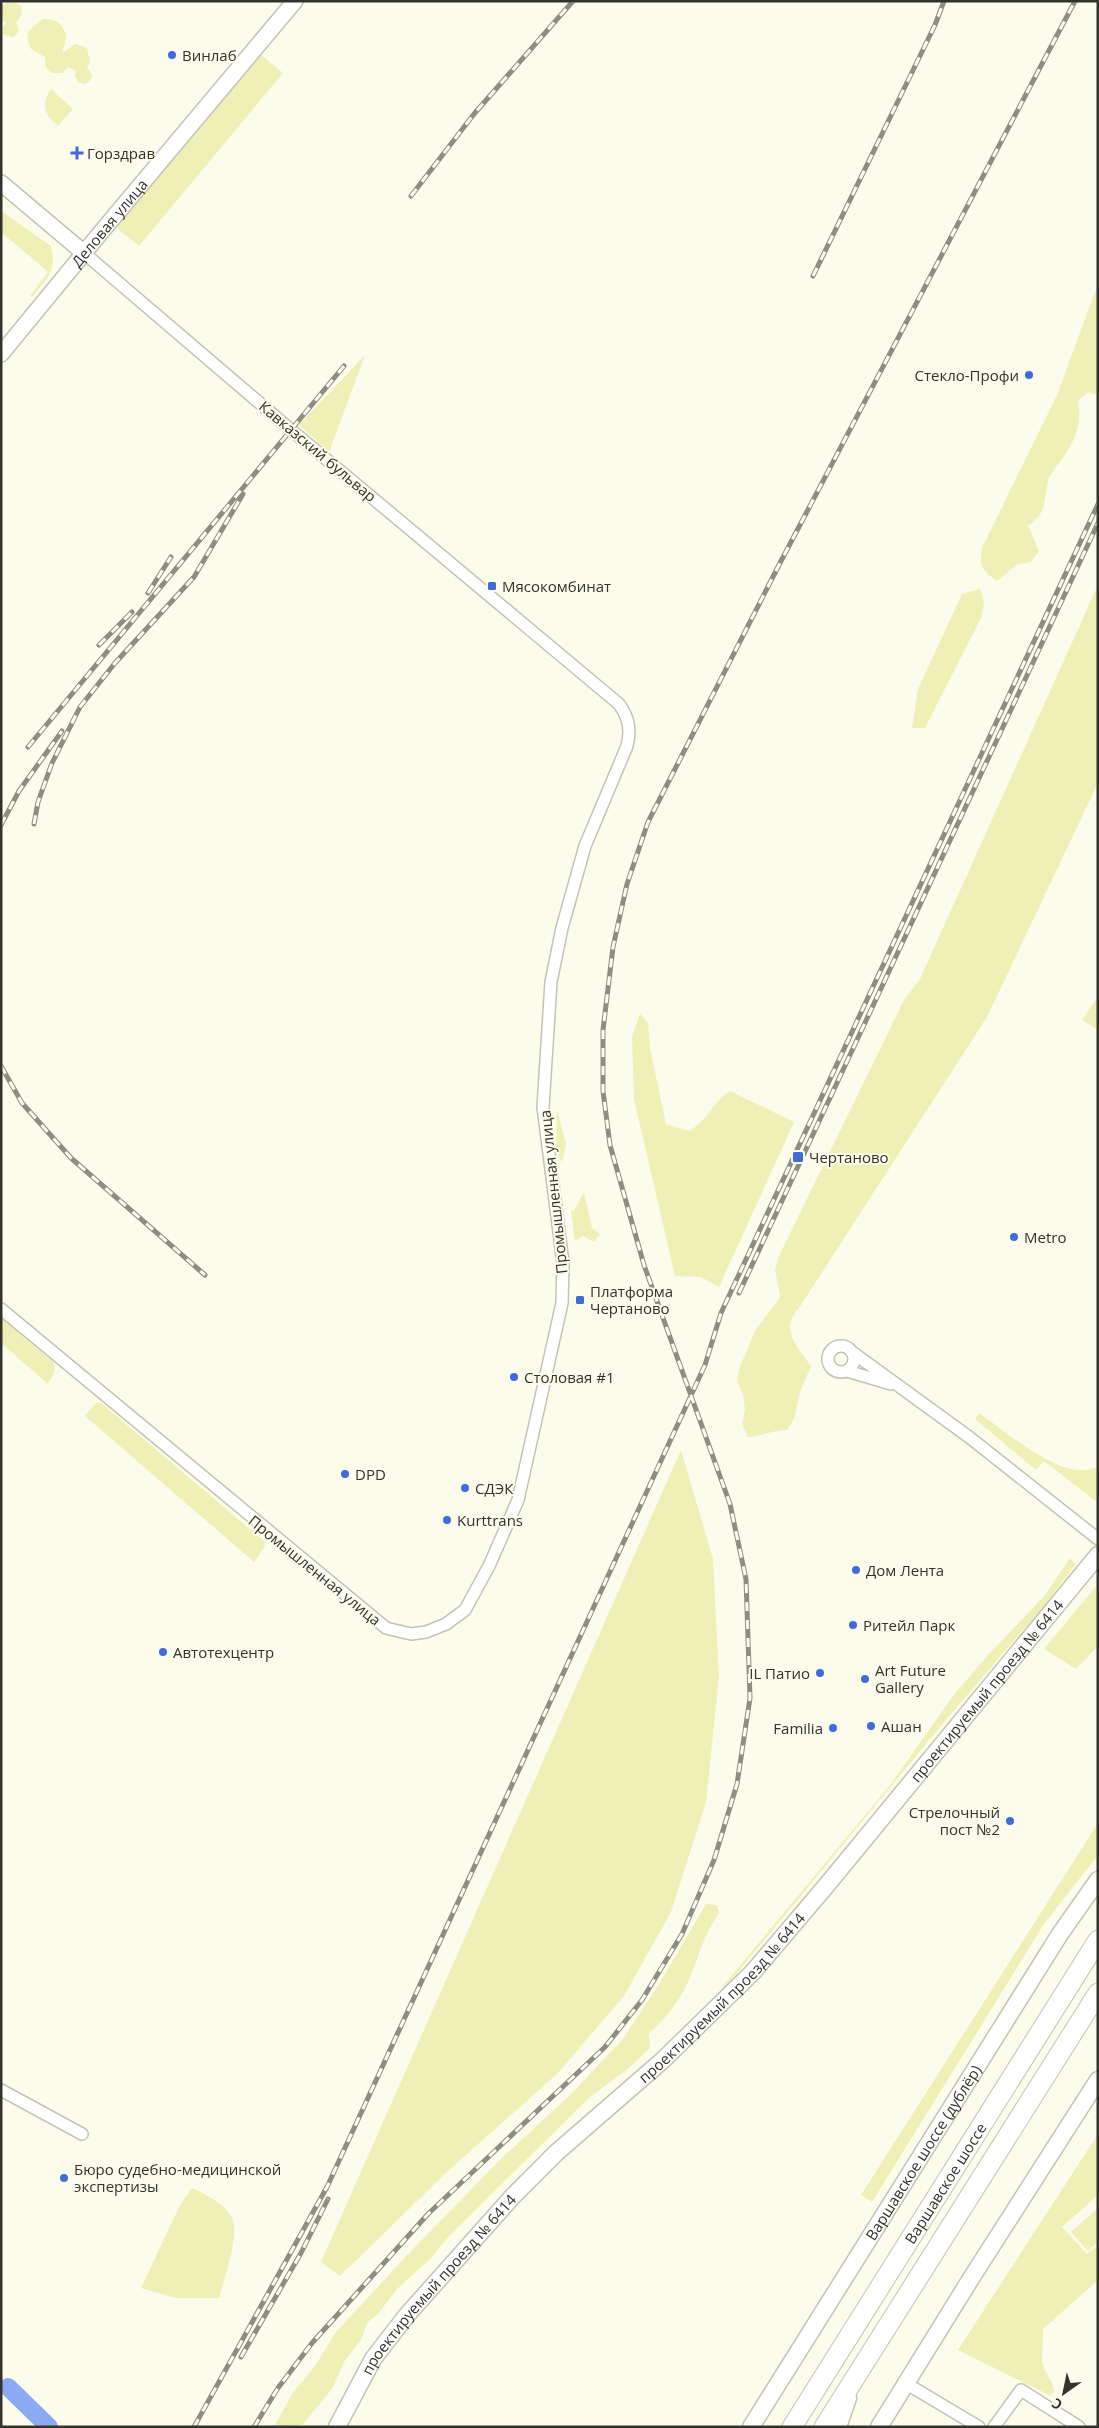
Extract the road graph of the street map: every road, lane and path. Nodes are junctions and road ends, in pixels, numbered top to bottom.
1 (295, 1) edge
2 (1, 183) edge
3 (84, 253) junction
4 (1, 354) edge
5 (629, 723) joint
6 (1, 1309) edge
7 (852, 1352) junction
8 (847, 1371) junction
9 (902, 1387) junction
10 (1098, 1539) edge
11 (1098, 1555) edge
12 (1098, 1880) edge
13 (1098, 1940) edge
14 (1098, 1994) edge
15 (1098, 2080) edge
16 (1, 2090) edge
17 (82, 2134) dead end
18 (856, 2377) junction
19 (907, 2384) junction
20 (337, 2427) edge
21 (751, 2427) edge
22 (792, 2427) edge
23 (824, 2427) edge
24 (838, 2427) edge
25 (879, 2427) edge
26 (979, 2427) edge
27 (994, 2427) edge
28 (1079, 2427) edge

1 - 3 street, Деловая улица
2 - 3 street, Кавказский бульвар
3 - 4 street, Деловая улица
3 - 5 street, Кавказский бульвар
5 - 6 street, Промышленная улица
7 - 8 street
7 - 8 street
7 - 9 street
8 - 9 street
9 - 10 street
11 - 20 main road, проектируемый проезд № 6414
12 - 21 main road, Варшавское шоссе (дублёр)
13 - 22 main road, Варшавское шоссе
14 - 18 main road, Варшавское шоссе
15 - 19 main road
16 - 17 street
18 - 23 main road, Варшавское шоссе
18 - 24 main road
19 - 25 main road
19 - 26 street
27 - 28 street

